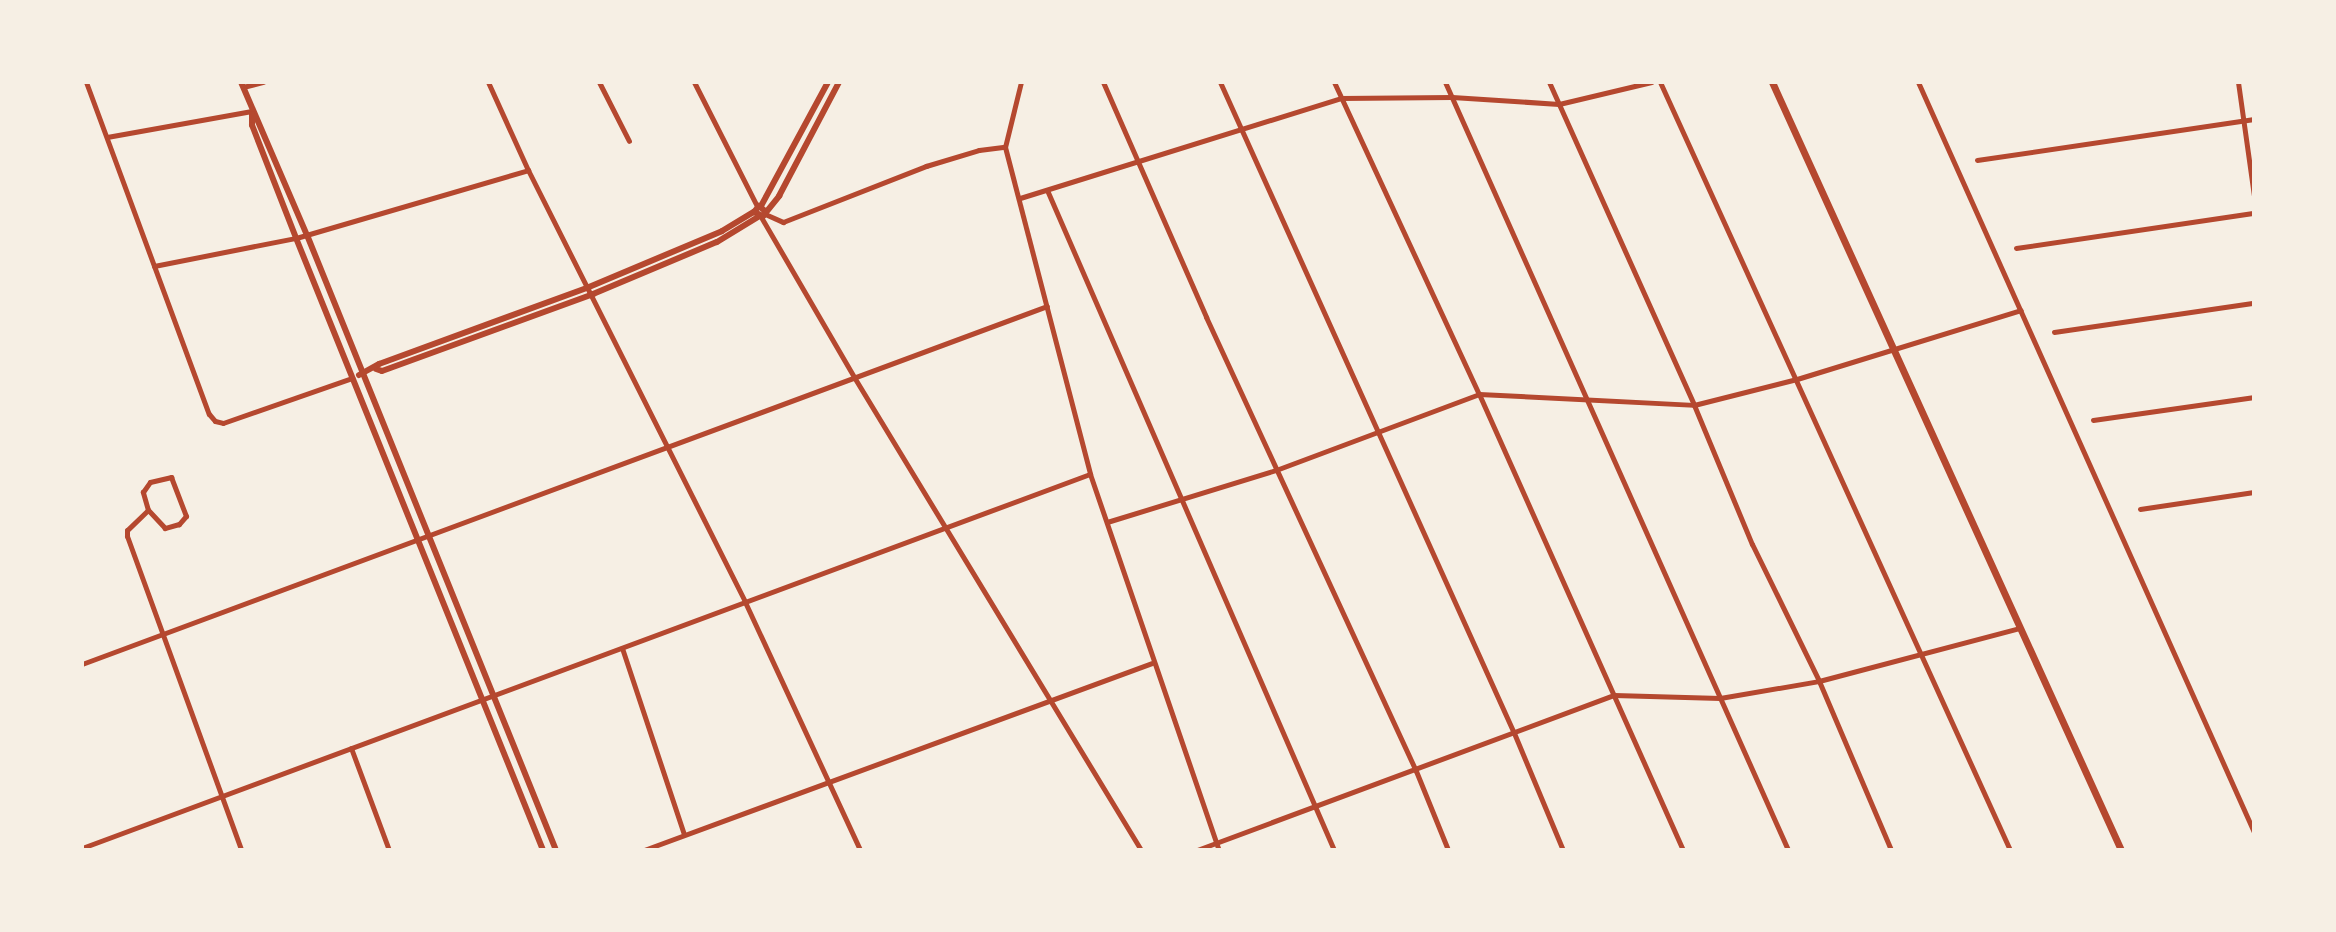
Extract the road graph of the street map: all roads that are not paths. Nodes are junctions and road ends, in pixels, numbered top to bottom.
1 (86, 82) edge
2 (263, 82) edge
3 (488, 82) edge
4 (599, 82) edge
5 (694, 82) edge
6 (828, 82) edge
7 (839, 82) edge
8 (1021, 82) edge
9 (1103, 82) edge
10 (1220, 82) edge
11 (1334, 82) edge
12 (1445, 82) edge
13 (1549, 82) edge
14 (1651, 82) edge
15 (1660, 82) edge
16 (1772, 82) edge
17 (1918, 82) edge
18 (2238, 82) edge
19 (242, 85) edge
20 (1452, 97) junction
21 (1341, 98) junction
22 (1559, 104) junction
23 (252, 111) junction
24 (2254, 119) edge
25 (2243, 120) junction
26 (1238, 128) junction
27 (107, 137) junction
28 (629, 141) dead end
29 (1005, 147) junction
30 (1977, 160) dead end
31 (1141, 161) junction
32 (528, 170) junction
33 (1047, 190) junction
34 (2254, 196) edge
35 (1020, 198) junction
36 (760, 212) junction
37 (2254, 213) edge
38 (307, 235) junction
39 (296, 238) junction
40 (2016, 248) dead end
41 (154, 266) junction
42 (589, 287) junction
43 (593, 294) junction
44 (2254, 303) edge
45 (1047, 306) junction
46 (2021, 310) junction
47 (2054, 332) dead end
48 (1892, 347) junction
49 (376, 369) junction
50 (363, 374) junction
51 (854, 377) junction
52 (352, 378) junction
53 (1797, 379) junction
54 (1479, 394) junction
55 (2254, 397) edge
56 (1588, 399) junction
57 (1694, 405) junction
58 (2093, 420) dead end
59 (1378, 430) junction
60 (666, 446) junction
61 (1276, 470) junction
62 (1090, 474) junction
63 (2254, 492) edge
64 (1180, 497) junction
65 (2140, 509) dead end
66 (148, 510) junction
67 (1107, 522) junction
68 (946, 528) junction
69 (427, 533) junction
70 (415, 538) junction
71 (745, 602) junction
72 (2020, 628) junction
73 (165, 633) junction
74 (622, 648) junction
75 (1922, 657) junction
76 (1152, 663) junction
77 (82, 664) edge
78 (1819, 681) junction
79 (495, 695) junction
80 (1614, 695) junction
81 (1720, 698) junction
82 (484, 700) junction
83 (1051, 700) junction
84 (1514, 733) junction
85 (351, 748) junction
86 (1416, 771) junction
87 (827, 781) junction
88 (221, 797) junction
89 (1315, 806) junction
90 (2254, 832) edge
91 (684, 834) junction
92 (1216, 842) junction
93 (82, 848) edge
94 (241, 850) edge
95 (389, 850) edge
96 (543, 850) edge
97 (556, 850) edge
98 (644, 850) edge
99 (860, 850) edge
100 (1141, 850) edge
101 (1197, 850) edge
102 (1219, 850) edge
103 (1334, 850) edge
104 (1448, 850) edge
105 (1563, 850) edge
106 (1683, 850) edge
107 (1788, 850) edge
108 (1891, 850) edge
109 (2010, 850) edge
110 (2121, 850) edge

1 - 27 street
2 - 19 street
3 - 32 street
4 - 28 street
5 - 36 street
6 - 36 street
7 - 36 street
8 - 29 street
9 - 31 street
10 - 26 street
11 - 21 street
12 - 20 street
13 - 22 street
14 - 22 street
15 - 53 street
16 - 48 main road
17 - 46 street
18 - 25 street
19 - 23 street
20 - 21 street
20 - 22 street
20 - 56 street
21 - 26 street
21 - 54 street
22 - 57 street
23 - 27 street
23 - 38 street
23 - 39 street
24 - 25 street
25 - 30 street
25 - 34 street
26 - 31 street
26 - 59 street
27 - 41 street
29 - 35 street
29 - 36 street
31 - 33 street
31 - 61 street
32 - 38 street
32 - 42 street
33 - 35 street
33 - 64 street
35 - 45 street
36 - 42 street
36 - 43 street
36 - 51 street
37 - 40 street
38 - 39 street
38 - 50 street
39 - 41 street
39 - 52 street
41 - 52 street
42 - 43 street
42 - 49 street
43 - 49 street
43 - 60 street
44 - 47 street
45 - 51 street
45 - 62 street
46 - 48 street
46 - 90 street
48 - 53 street
48 - 72 main road
49 - 50 street
50 - 52 street
50 - 69 street
51 - 60 street
51 - 68 street
52 - 70 street
53 - 57 street
53 - 75 street
54 - 56 street
54 - 59 street
54 - 80 street
55 - 58 street
56 - 57 street
56 - 81 street
57 - 78 street
59 - 61 street
59 - 84 street
60 - 69 street
60 - 71 street
61 - 64 street
61 - 86 street
62 - 67 street
62 - 68 street
63 - 65 street
64 - 67 street
64 - 89 street
66 - 66 street
66 - 73 street
67 - 76 street
68 - 71 street
68 - 83 street
69 - 70 street
69 - 79 street
70 - 73 street
70 - 82 street
71 - 74 street
71 - 87 street
72 - 75 street
72 - 110 main road
73 - 77 street
73 - 88 street
74 - 79 street
74 - 91 street
75 - 78 street
75 - 109 street
76 - 83 street
76 - 92 street
78 - 81 street
78 - 108 street
79 - 82 street
79 - 97 street
80 - 81 street
80 - 84 street
80 - 106 street
81 - 107 street
82 - 85 street
82 - 96 street
83 - 87 street
83 - 100 street
84 - 86 street
84 - 105 street
85 - 88 street
85 - 95 street
86 - 89 street
86 - 104 street
87 - 91 street
87 - 99 street
88 - 93 street
88 - 94 street
89 - 92 street
89 - 103 street
91 - 98 street
92 - 101 street
92 - 102 street

